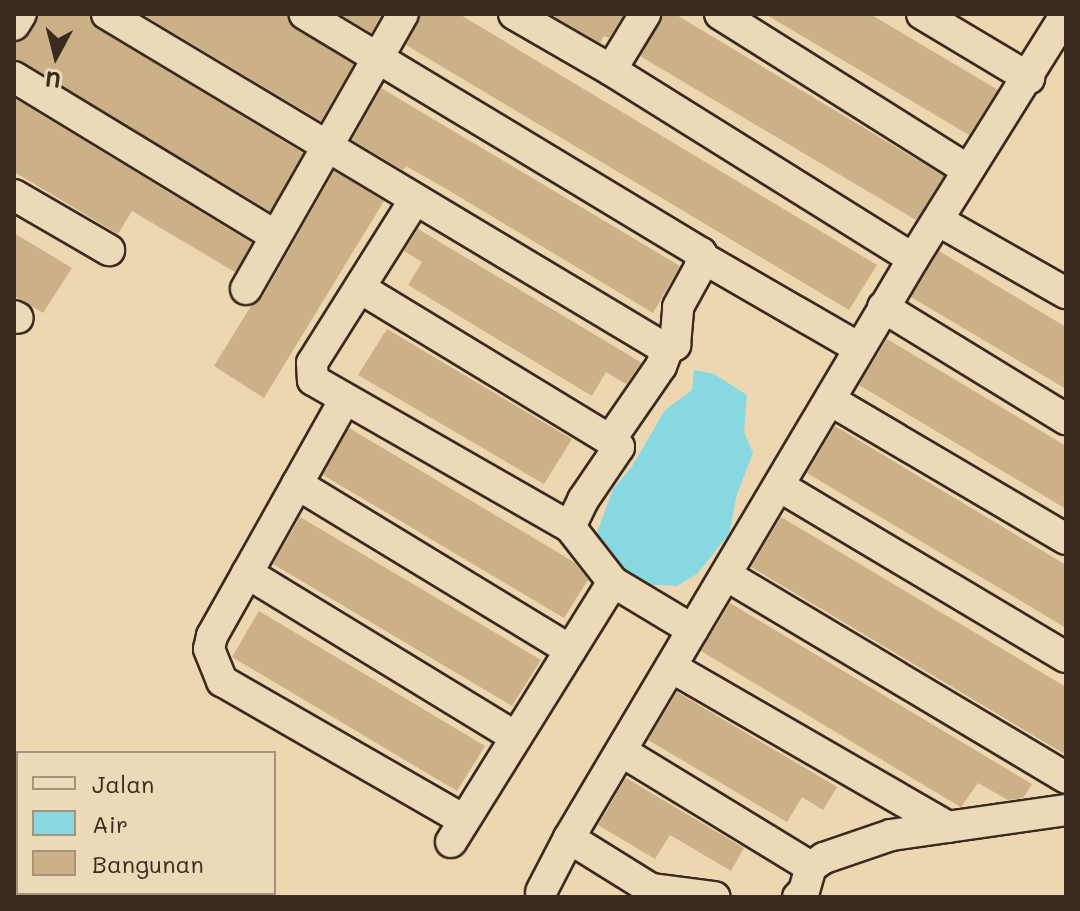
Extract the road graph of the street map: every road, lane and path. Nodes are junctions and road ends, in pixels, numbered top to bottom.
1 (21, 14) edge
2 (107, 14) edge
3 (305, 14) edge
4 (403, 14) edge
5 (645, 14) edge
6 (720, 14) edge
7 (922, 14) edge
8 (1066, 14) edge
9 (520, 15) edge
10 (14, 25) edge
11 (377, 58) junction
12 (611, 70) junction
13 (14, 77) edge
14 (1029, 78) junction
15 (327, 149) junction
16 (966, 169) junction
17 (14, 195) edge
18 (414, 201) junction
19 (939, 221) junction
20 (274, 235) junction
21 (109, 250) dead end
22 (703, 258) junction
23 (913, 259) junction
24 (360, 288) junction
25 (246, 289) dead end
26 (1066, 293) edge
27 (883, 307) junction
28 (668, 348) junction
29 (859, 348) junction
30 (345, 399) junction
31 (830, 400) junction
32 (1066, 419) edge
33 (610, 440) junction
34 (297, 484) junction
35 (779, 486) junction
36 (570, 527) junction
37 (1064, 532) edge
38 (247, 573) junction
39 (726, 575) junction
40 (613, 582) junction
41 (693, 630) junction
42 (570, 650) junction
43 (1066, 657) edge
44 (671, 667) junction
45 (516, 737) junction
46 (621, 751) junction
47 (1066, 778) edge
48 (1066, 810) edge
49 (948, 827) junction
50 (569, 838) junction
51 (811, 867) junction
52 (541, 892) dead end
53 (714, 897) edge
54 (798, 897) edge

1 - 10 street
2 - 15 street
3 - 11 street
4 - 11 street
5 - 12 street
6 - 16 street
7 - 14 street
8 - 14 street
9 - 12 street
11 - 15 street
11 - 22 street
12 - 23 street
13 - 20 street
14 - 16 street
15 - 18 street
15 - 20 street
16 - 19 street
17 - 21 street
18 - 24 street
18 - 28 street
19 - 23 street
19 - 26 street
20 - 25 street
22 - 28 street
22 - 29 street
23 - 27 street
24 - 30 street
24 - 33 street
27 - 29 street
27 - 32 street
28 - 33 street
29 - 31 street
30 - 34 street
30 - 36 street
31 - 35 street
31 - 37 street
33 - 36 street
34 - 38 street
34 - 42 street
35 - 39 street
35 - 43 street
36 - 40 street
38 - 45 street
38 - 45 street
39 - 41 street
39 - 47 street
40 - 41 street
40 - 42 street
41 - 44 street
42 - 45 street
44 - 46 street
44 - 49 street
46 - 50 street
46 - 51 street
48 - 49 street
49 - 51 street
50 - 52 street
50 - 53 street
51 - 54 street

